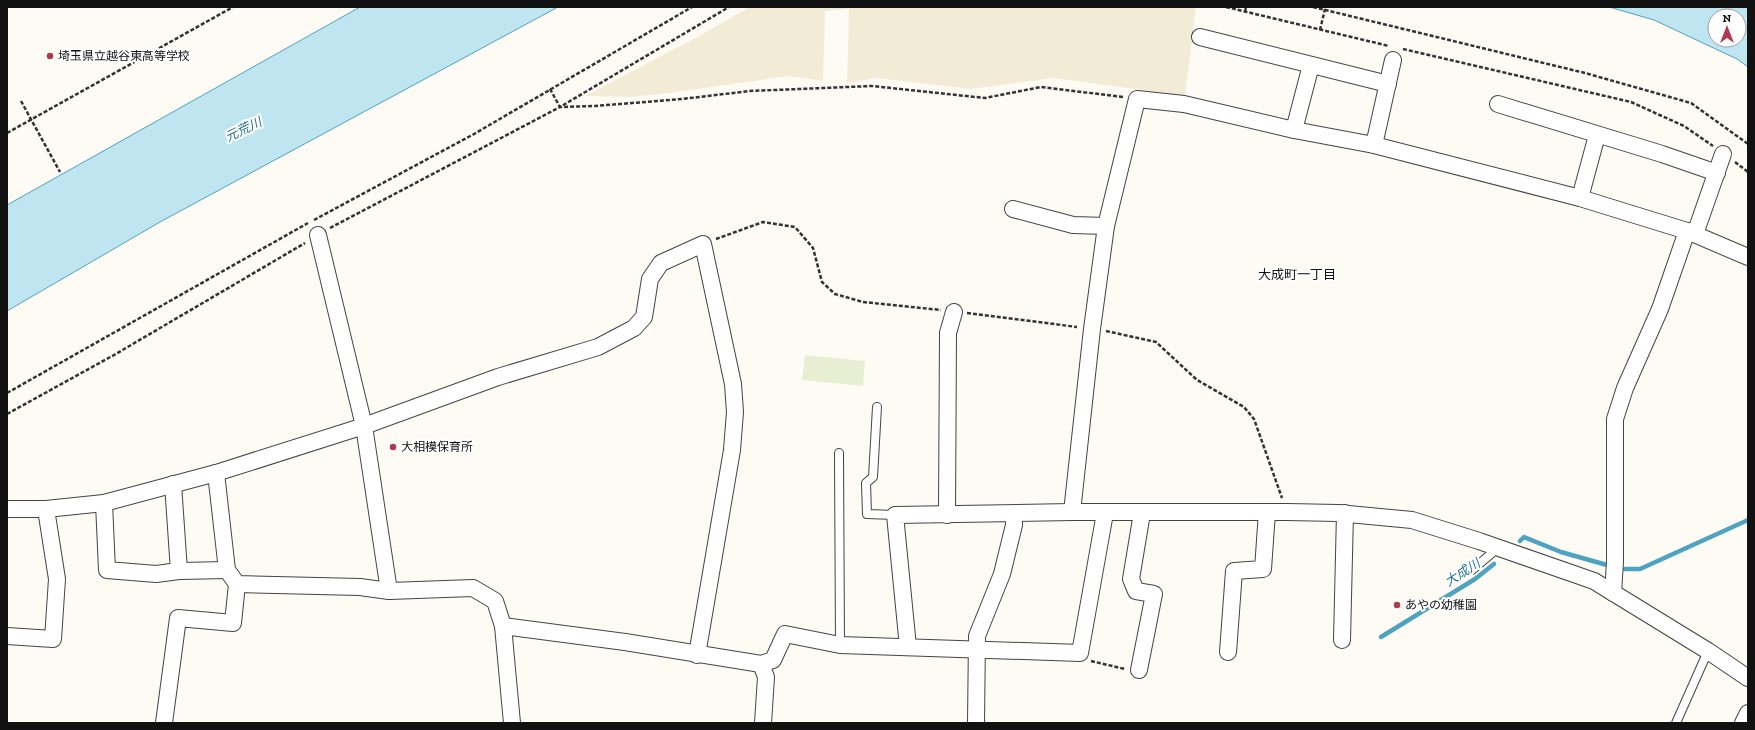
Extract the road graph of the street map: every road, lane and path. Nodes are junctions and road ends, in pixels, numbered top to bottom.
1 (233, 7) edge
2 (692, 7) edge
3 (729, 7) edge
4 (1226, 7) edge
5 (1246, 7) edge
6 (1314, 7) edge
7 (1325, 10) junction
8 (1245, 12) junction
9 (1320, 30) junction
10 (1200, 37) dead end
11 (1394, 51) junction
12 (1311, 65) junction
13 (1388, 84) junction
14 (550, 89) junction
15 (1137, 99) junction
16 (21, 101) dead end
17 (1498, 104) dead end
18 (560, 107) junction
19 (32, 120) junction
20 (1294, 130) junction
21 (7, 134) edge
22 (1597, 135) junction
23 (1748, 144) edge
24 (1374, 146) junction
25 (1723, 154) junction
26 (60, 172) dead end
27 (1748, 172) edge
28 (1717, 173) junction
29 (1580, 198) junction
30 (1013, 209) dead end
31 (1106, 226) junction
32 (1691, 232) junction
33 (318, 235) junction
34 (703, 244) junction
35 (1748, 257) edge
36 (954, 312) junction
37 (1092, 329) junction
38 (7, 393) edge
39 (877, 407) dead end
40 (7, 414) edge
41 (364, 426) junction
42 (839, 453) dead end
43 (216, 473) junction
44 (173, 484) junction
45 (104, 503) junction
46 (46, 509) junction
47 (7, 510) edge
48 (1072, 512) junction
49 (1266, 512) junction
50 (1286, 512) junction
51 (1105, 513) junction
52 (1142, 513) junction
53 (1345, 513) junction
54 (1014, 514) junction
55 (895, 515) junction
56 (947, 515) junction
57 (1494, 546) junction
58 (227, 570) junction
59 (1472, 570) dead end
60 (179, 571) junction
61 (237, 584) junction
62 (389, 591) junction
63 (1613, 593) junction
64 (503, 626) junction
65 (7, 636) edge
66 (1342, 640) dead end
67 (840, 645) junction
68 (908, 647) junction
69 (977, 648) junction
70 (1708, 651) junction
71 (1228, 652) dead end
72 (1080, 653) junction
73 (697, 655) junction
74 (761, 664) junction
75 (1139, 670) joint
76 (1748, 678) edge
77 (1748, 713) edge
78 (164, 723) edge
79 (512, 723) edge
80 (763, 723) edge
81 (976, 723) edge
82 (1676, 723) edge
83 (1743, 723) edge

1 - 19 path
2 - 14 path
3 - 18 path
4 - 8 path
5 - 8 path
6 - 7 path
7 - 9 path
7 - 23 path
8 - 9 path
9 - 11 path
10 - 12 street
11 - 13 street
11 - 25 path
12 - 13 street
12 - 20 street
13 - 24 street
14 - 18 path
14 - 38 path
15 - 18 path
15 - 20 street
15 - 31 street
16 - 19 path
17 - 22 street
18 - 33 path
19 - 21 path
19 - 26 path
20 - 24 street
22 - 28 street
22 - 29 street
24 - 29 street
25 - 27 path
25 - 28 street
28 - 32 street
29 - 32 street
30 - 31 street
31 - 37 street
32 - 35 street
32 - 63 street
33 - 40 path
33 - 41 street
34 - 36 path
34 - 41 street
34 - 73 street
36 - 37 path
36 - 56 street
37 - 48 street
37 - 50 path
39 - 55 lane
41 - 43 street
41 - 62 street
42 - 67 lane
43 - 44 street
43 - 58 street
44 - 45 street
44 - 60 street
45 - 46 street
45 - 60 street
46 - 47 street
46 - 65 street
48 - 51 street
48 - 54 street
49 - 50 street
49 - 52 street
49 - 71 street
50 - 53 street
51 - 52 street
51 - 72 street
52 - 75 street
53 - 57 street
53 - 66 street
54 - 56 street
54 - 69 street
55 - 56 street
55 - 68 street
57 - 59 lane
57 - 63 street
58 - 60 street
58 - 61 street
61 - 62 street
61 - 78 street
62 - 64 street
63 - 70 street
64 - 73 street
64 - 79 street
67 - 68 street
67 - 74 street
68 - 69 street
69 - 72 street
69 - 81 street
70 - 76 street
70 - 82 lane
72 - 75 path
73 - 74 street
74 - 80 street
77 - 83 street

